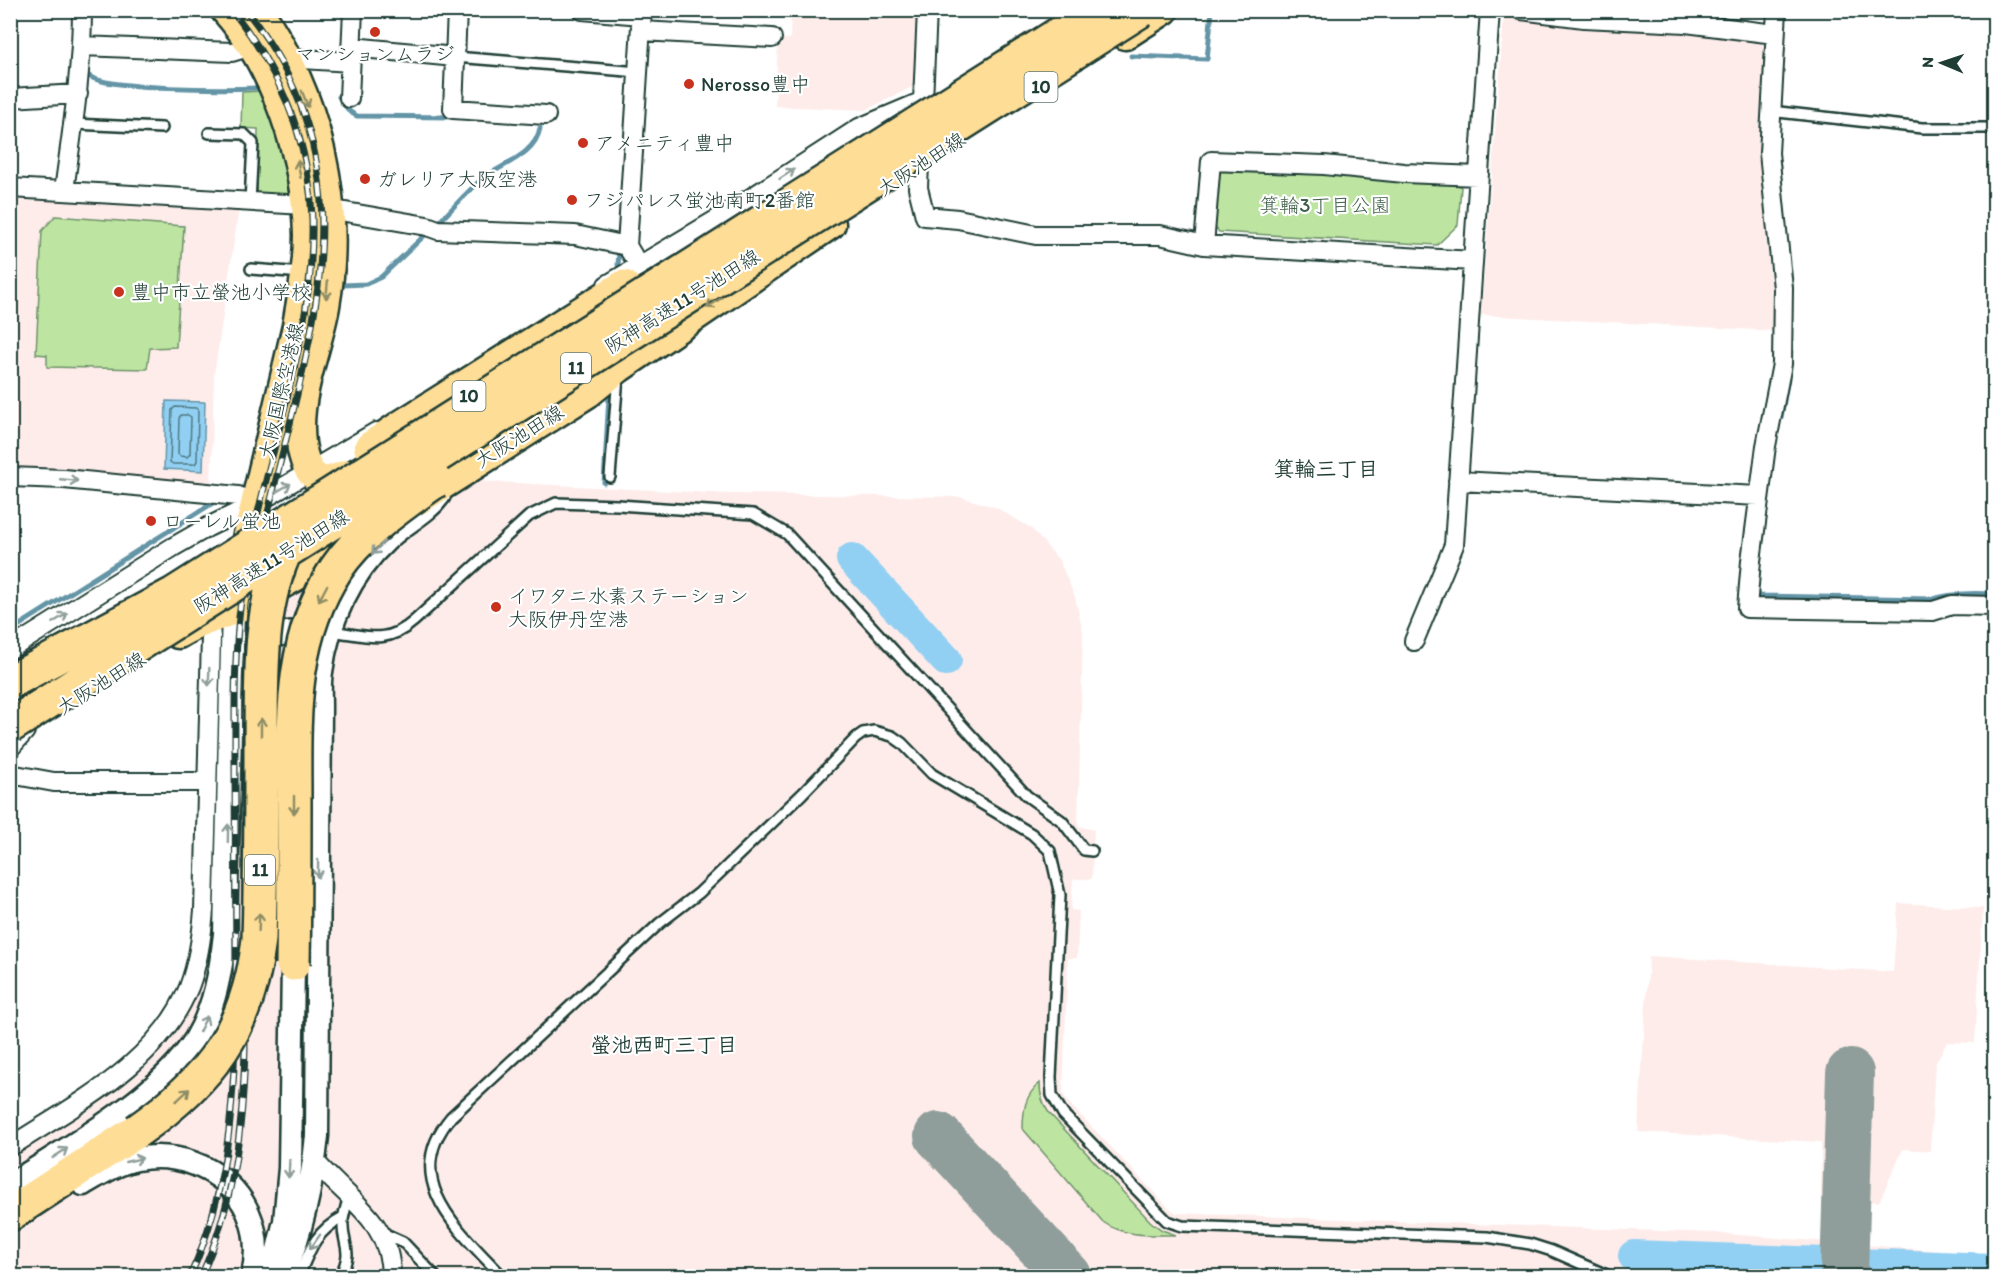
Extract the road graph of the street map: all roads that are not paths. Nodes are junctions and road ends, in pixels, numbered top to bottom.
1 (82, 10) edge
2 (225, 10) edge
3 (258, 10) edge
4 (353, 10) edge
5 (457, 10) edge
6 (582, 10) edge
7 (927, 10) edge
8 (1071, 10) edge
9 (1097, 10) edge
10 (1141, 10) edge
11 (1164, 10) edge
12 (1490, 10) edge
13 (1521, 10) edge
14 (1777, 10) edge
15 (642, 19) edge
16 (1775, 34) junction
17 (772, 38) dead end
18 (82, 46) junction
19 (253, 49) junction
20 (351, 54) junction
21 (455, 57) junction
22 (290, 64) junction
23 (639, 72) junction
24 (78, 94) junction
25 (10, 98) edge
26 (349, 98) dead end
27 (936, 103) junction
28 (1775, 111) junction
29 (546, 115) dead end
30 (73, 124) junction
31 (162, 128) dead end
32 (1995, 128) edge
33 (209, 133) dead end
34 (919, 164) junction
35 (1478, 176) junction
36 (10, 188) edge
37 (64, 191) junction
38 (250, 202) junction
39 (317, 207) junction
40 (1204, 245) junction
41 (627, 246) junction
42 (1473, 261) junction
43 (639, 264) junction
44 (251, 269) dead end
45 (305, 273) junction
46 (692, 295) junction
47 (619, 368) junction
48 (588, 393) junction
49 (310, 472) junction
50 (346, 474) junction
51 (10, 477) edge
52 (610, 477) dead end
53 (450, 480) junction
54 (1458, 481) junction
55 (1759, 496) junction
56 (256, 521) junction
57 (174, 594) junction
58 (1995, 606) edge
59 (221, 614) junction
60 (331, 631) junction
61 (304, 633) junction
62 (1414, 641) dead end
63 (10, 649) edge
64 (322, 664) junction
65 (10, 683) edge
66 (10, 698) edge
67 (230, 729) junction
68 (14, 737) edge
69 (229, 766) junction
70 (10, 774) edge
71 (206, 774) junction
72 (1092, 851) dead end
73 (293, 964) junction
74 (10, 1147) edge
75 (314, 1160) junction
76 (10, 1185) edge
77 (349, 1196) junction
78 (10, 1214) edge
79 (343, 1217) junction
80 (10, 1230) edge
81 (380, 1232) junction
82 (253, 1276) edge
83 (270, 1276) edge
84 (283, 1276) edge
85 (299, 1276) edge
86 (340, 1276) edge
87 (391, 1276) edge
88 (435, 1276) edge
89 (502, 1276) edge
90 (1610, 1276) edge

1 - 18 street
2 - 19 main road, 大阪国際空港線
3 - 22 main road, 大阪国際空港線
4 - 20 street
5 - 21 street
6 - 15 street
7 - 27 street
8 - 27 main road, 10
9 - 27 highway, 阪神高速11号池田線 / 11, bridge
10 - 46 highway, 阪神高速11号池田線 / 11, bridge
11 - 34 main road, 大阪池田線 / 10
12 - 35 street
13 - 16 street
14 - 16 street
15 - 17 street
15 - 23 street
16 - 28 street
18 - 19 street
18 - 24 street
39 -> 19 main road, 大阪国際空港線
20 - 21 street
20 - 22 street
20 - 26 street
21 - 23 lane
21 - 29 street
22 -> 39 main road, 大阪国際空港線
23 - 41 street
24 - 25 street
24 - 30 street
27 - 34 lane
43 -> 27 street
27 - 50 main road, 10
27 - 57 highway, 阪神高速11号池田線 / 11, bridge
78 -> 27 highway, 11, bridge
28 - 32 lane
28 - 55 street
30 - 31 lane
30 - 37 street
33 - 38 lane
34 - 40 street
34 -> 47 main road, 大阪池田線 / 10
35 - 40 street
35 - 42 street
36 - 37 street
37 - 38 street
38 - 39 street
39 - 41 street
39 - 45 main road, 大阪国際空港線
39 -> 49 main road, 大阪国際空港線
40 - 42 street
41 - 43 street
42 - 54 street
43 - 49 street
44 - 45 lane
45 - 56 main road, 大阪国際空港線
46 - 68 highway, 阪神高速11号池田線 / 11, bridge
46 -> 73 highway, 11, bridge
47 - 48 main road, 大阪池田線 / 10
47 - 52 lane
48 - 53 main road, 大阪池田線 / 10
48 - 56 main road
49 - 50 main road
56 -> 49 street
50 - 56 main road, 10
51 -> 56 street
53 - 59 main road, 大阪池田線 / 10
53 -> 60 street
54 - 55 street
54 - 62 street
55 - 58 street
56 - 59 main road, 大阪国際空港線
63 -> 56 street
56 - 65 main road, 10
57 - 65 highway, 阪神高速11号池田線 / 11, bridge
57 - 66 highway, 11, bridge
59 - 67 street
59 - 68 main road, 大阪池田線 / 10
59 -> 71 street
60 - 61 street
60 - 64 street
60 - 72 lane
61 - 64 street
61 - 67 street
64 -> 75 street
67 - 69 street
69 - 71 street
76 -> 69 street
70 - 71 street
71 - 74 street
73 - 75 street
73 -> 83 street
75 - 77 street
75 - 84 street
77 - 79 lane
77 - 81 street
79 -> 85 lane
79 - 86 lane
80 -> 82 street
81 - 87 street
81 - 88 lane
89 - 90 lane

